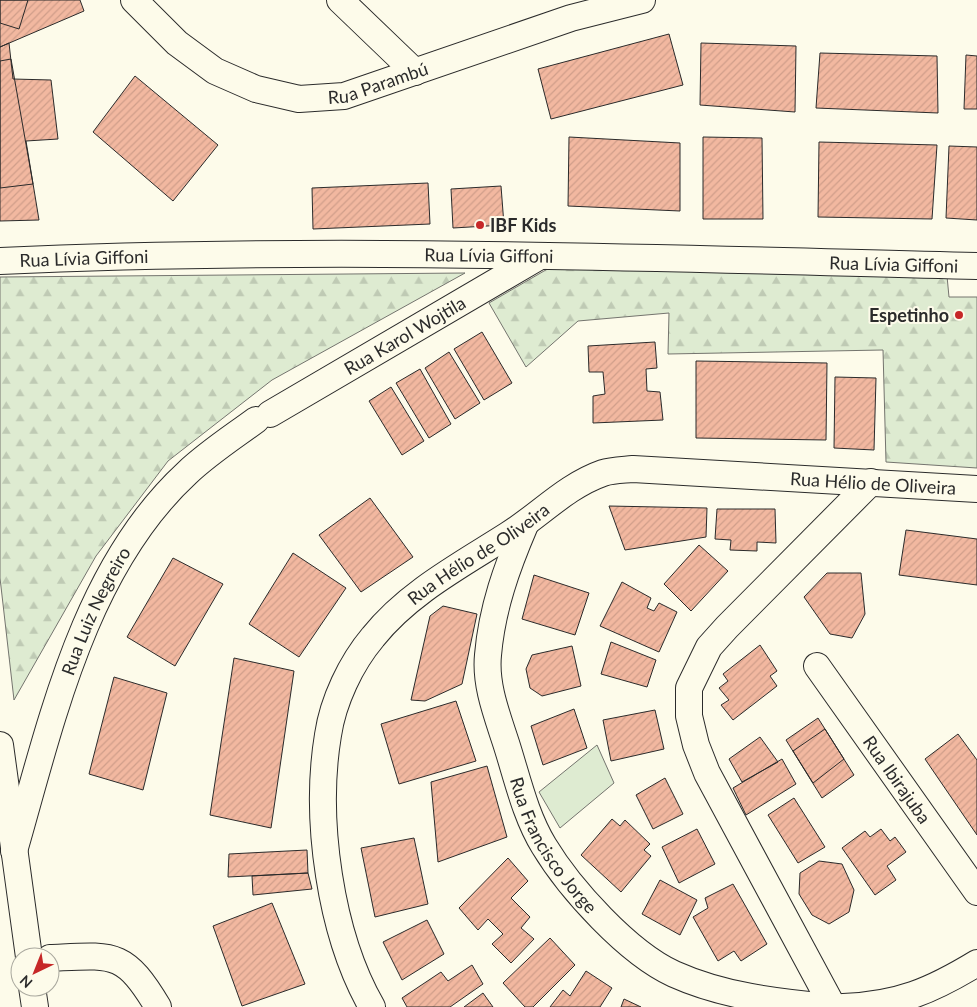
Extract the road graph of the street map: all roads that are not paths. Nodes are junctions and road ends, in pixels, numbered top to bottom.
1 (134, 0) edge
2 (340, 0) edge
3 (642, 0) edge
4 (415, 72) junction
5 (541, 255) junction
6 (0, 260) edge
7 (977, 266) edge
8 (263, 417) joint
9 (871, 482) junction
10 (977, 489) edge
11 (525, 525) junction
12 (817, 666) dead end
13 (0, 744) edge
14 (14, 851) junction
15 (977, 892) edge
16 (28, 947) edge
17 (60, 958) edge
18 (977, 963) edge
19 (158, 1007) edge
20 (372, 1007) edge
21 (829, 1007) edge
22 (833, 1007) edge
23 (843, 1007) edge

1 - 4 street, Rua Parambú
2 - 4 street
3 - 4 street, Rua Parambú
5 - 6 street, Rua Lívia Giffoni
5 - 7 street, Rua Lívia Giffoni
5 - 8 street, Rua Karol Wojtila
8 - 14 street, Rua Luiz Negreiro
9 - 10 street, Rua Hélio de Oliveira
9 - 11 street, Rua Hélio de Oliveira
9 - 22 street
11 - 20 street, Rua Hélio de Oliveira
11 - 21 street, Rua Francisco Jorge
12 - 15 street, Rua Ibirajuba
13 - 14 street
14 - 16 street
17 - 19 street
18 - 23 street

